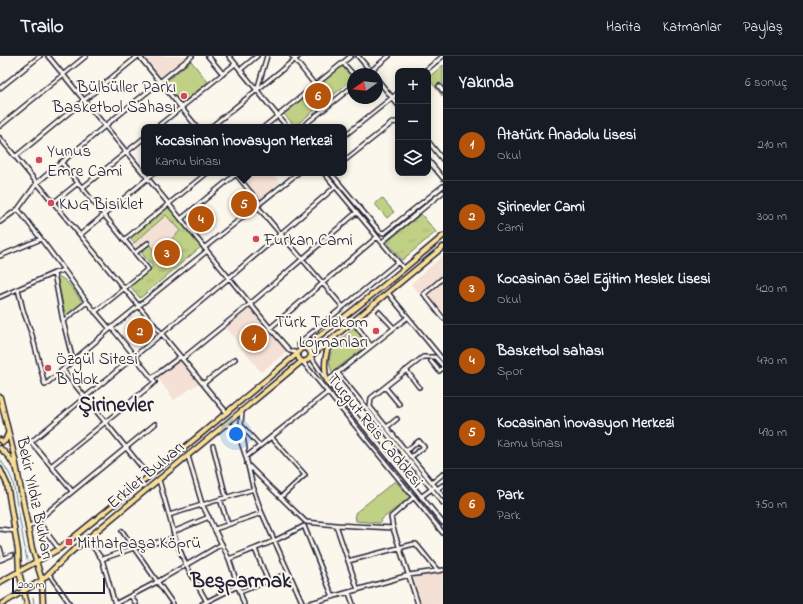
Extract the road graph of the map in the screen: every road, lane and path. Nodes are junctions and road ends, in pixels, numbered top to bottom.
1 (40, 56) edge
2 (48, 56) edge
3 (86, 56) edge
4 (139, 56) edge
5 (192, 56) edge
6 (208, 56) edge
7 (229, 56) edge
8 (257, 56) edge
9 (267, 56) edge
10 (292, 56) edge
11 (299, 56) edge
12 (351, 56) edge
13 (358, 56) edge
14 (389, 56) edge
15 (443, 56) edge
16 (294, 59) junction
17 (343, 62) junction
18 (236, 64) junction
19 (348, 68) edge
20 (368, 68) edge
21 (376, 68) edge
22 (429, 68) edge
23 (240, 70) junction
24 (63, 74) junction
25 (223, 74) junction
26 (160, 82) junction
27 (315, 85) junction
28 (439, 86) dead end
29 (383, 87) edge
30 (0, 88) edge
31 (257, 90) junction
32 (347, 91) edge
33 (443, 91) edge
34 (395, 96) edge
35 (392, 98) junction
36 (84, 100) junction
37 (395, 101) edge
38 (181, 108) junction
39 (278, 115) junction
40 (395, 122) edge
41 (162, 124) edge
42 (194, 124) edge
43 (215, 124) edge
44 (268, 124) edge
45 (285, 124) edge
46 (306, 124) edge
47 (0, 126) edge
48 (105, 126) junction
49 (347, 134) edge
50 (0, 138) edge
51 (141, 140) edge
52 (431, 148) edge
53 (126, 152) junction
54 (15, 157) junction
55 (347, 159) edge
56 (443, 160) edge
57 (61, 162) junction
58 (431, 164) edge
59 (141, 171) edge
60 (145, 176) edge
61 (150, 176) edge
62 (203, 176) edge
63 (233, 176) edge
64 (237, 176) edge
65 (294, 176) edge
66 (326, 176) edge
67 (333, 176) edge
68 (443, 178) edge
69 (147, 179) junction
70 (37, 183) junction
71 (78, 183) junction
72 (443, 186) edge
73 (335, 187) junction
74 (82, 188) junction
75 (443, 192) edge
76 (53, 203) junction
77 (169, 204) junction
78 (259, 205) junction
79 (18, 209) junction
80 (357, 212) junction
81 (104, 215) junction
82 (181, 219) junction
83 (0, 222) edge
84 (281, 234) junction
85 (80, 235) junction
86 (443, 236) edge
87 (377, 237) junction
88 (41, 239) junction
89 (124, 240) junction
90 (382, 242) junction
91 (148, 243) dead end
92 (443, 247) edge
93 (206, 250) junction
94 (135, 253) junction
95 (0, 256) edge
96 (302, 259) junction
97 (398, 262) junction
98 (404, 269) junction
99 (64, 270) junction
100 (54, 273) junction
101 (229, 278) junction
102 (443, 278) edge
103 (323, 283) junction
104 (18, 289) junction
105 (124, 289) junction
106 (388, 293) junction
107 (0, 297) edge
108 (87, 302) junction
109 (250, 304) junction
110 (139, 307) junction
111 (343, 307) junction
112 (96, 312) junction
113 (380, 312) dead end
114 (408, 317) junction
115 (443, 318) edge
116 (63, 321) junction
117 (353, 321) junction
118 (270, 328) junction
119 (394, 328) junction
120 (111, 329) junction
121 (162, 334) junction
122 (334, 337) junction
123 (371, 346) junction
124 (299, 351) junction
125 (311, 356) junction
126 (135, 357) junction
127 (181, 358) junction
128 (235, 359) dead end
129 (443, 360) edge
130 (73, 361) junction
131 (303, 361) junction
132 (431, 361) dead end
133 (443, 367) edge
134 (63, 370) junction
135 (406, 370) junction
136 (337, 372) junction
137 (152, 378) junction
138 (327, 380) junction
139 (203, 384) junction
140 (385, 387) junction
141 (420, 387) dead end
142 (328, 392) junction
143 (0, 397) edge
144 (86, 397) junction
145 (399, 404) dead end
146 (242, 410) junction
147 (227, 413) junction
148 (397, 419) dead end
149 (106, 422) junction
150 (155, 424) dead end
151 (223, 426) junction
152 (242, 426) junction
153 (387, 427) junction
154 (9, 432) junction
155 (271, 437) junction
156 (0, 440) edge
157 (213, 446) dead end
158 (260, 446) junction
159 (126, 447) junction
160 (0, 448) edge
161 (406, 451) junction
162 (188, 456) junction
163 (246, 457) junction
164 (411, 457) junction
165 (247, 464) junction
166 (51, 466) junction
167 (0, 469) edge
168 (443, 474) edge
169 (18, 475) junction
170 (149, 476) junction
171 (159, 480) junction
172 (432, 483) junction
173 (443, 485) edge
174 (435, 488) junction
175 (254, 489) junction
176 (72, 492) junction
177 (443, 496) edge
178 (226, 497) junction
179 (281, 497) junction
180 (414, 497) junction
181 (421, 497) junction
182 (220, 499) junction
183 (443, 503) edge
184 (202, 504) junction
185 (262, 513) junction
186 (169, 515) junction
187 (209, 517) junction
188 (37, 520) junction
189 (306, 522) junction
190 (443, 523) edge
191 (228, 524) junction
192 (336, 525) junction
193 (304, 526) junction
194 (28, 528) junction
195 (393, 528) junction
196 (0, 529) edge
197 (214, 529) junction
198 (15, 531) junction
199 (122, 531) dead end
200 (173, 532) junction
201 (443, 533) edge
202 (175, 538) junction
203 (87, 539) junction
204 (274, 542) junction
205 (222, 544) junction
206 (400, 547) junction
207 (0, 548) edge
208 (134, 548) junction
209 (255, 549) junction
210 (59, 550) junction
211 (12, 555) dead end
212 (102, 559) junction
213 (229, 559) junction
214 (2, 560) edge
215 (348, 561) junction
216 (19, 562) junction
217 (36, 562) junction
218 (186, 565) junction
219 (443, 570) edge
220 (438, 571) junction
221 (19, 572) junction
222 (289, 573) junction
223 (49, 574) junction
224 (409, 575) junction
225 (8, 578) junction
226 (42, 580) junction
227 (268, 581) junction
228 (0, 582) edge
229 (158, 582) junction
230 (238, 586) junction
231 (358, 590) junction
232 (24, 592) junction
233 (240, 592) junction
234 (349, 593) junction
235 (131, 596) junction
236 (333, 597) junction
237 (327, 598) junction
238 (207, 602) junction
239 (2, 604) edge
240 (27, 604) edge
241 (43, 604) edge
242 (70, 604) edge
243 (115, 604) edge
244 (136, 604) edge
245 (173, 604) edge
246 (202, 604) edge
247 (244, 604) edge
248 (301, 604) edge
249 (307, 604) edge
250 (330, 604) edge
251 (353, 604) edge
252 (418, 604) edge

1 - 30 street
2 - 24 street
3 - 24 street
4 - 26 street
4 - 36 street
5 - 26 street
6 - 25 street
7 - 18 street
8 - 23 street
9 - 31 street
10 - 16 street
11 - 16 street
12 - 17 street
13 - 20 street
14 - 21 street
15 - 22 street
16 - 27 street
16 - 31 street
17 - 19 street
17 - 27 street
18 - 23 street
18 - 25 street
23 - 31 street
24 - 36 street
24 - 47 street
25 - 38 street
26 - 38 street
26 - 48 street
27 - 39 street
28 - 33 street
29 - 35 street
31 - 39 street
31 - 43 street
32 - 46 street
34 - 35 street
35 - 37 street
35 - 49 street
36 - 48 street
36 - 54 street
38 - 41 street
38 - 42 street
39 - 44 street
39 - 45 street
40 - 55 street
48 - 53 street
48 - 57 street
50 - 54 street
51 - 53 street
52 - 56 street
53 - 59 street
53 - 74 street
54 - 70 street
57 - 70 street
57 - 71 street
58 - 68 street
60 - 69 street
61 - 69 street
62 - 77 street
63 - 82 street
64 - 78 street
65 - 78 street
66 - 73 street
67 - 72 street
69 - 77 street
69 - 81 street
70 - 76 street
70 - 79 street
71 - 74 street
71 - 76 street
73 - 80 street
73 - 84 street
74 - 81 street
75 - 90 street
76 - 85 street
77 - 82 street
77 - 89 street
78 - 84 street
78 - 93 street
79 - 83 street
79 - 88 street
80 - 87 street
80 - 96 street
81 - 85 street
81 - 89 street
82 - 93 street
84 - 96 street
84 - 101 street
85 - 105 street
86 - 98 main road, Erkilet Bulvarı
87 - 90 street
87 - 103 street
88 - 95 street
88 - 99 street
89 - 94 street
90 - 97 street
91 - 94 street
92 - 106 main road
93 - 101 street
93 - 110 street
94 - 105 street
96 - 103 street
96 - 109 street
97 - 98 street
97 - 111 street
98 - 124 main road, Erkilet Bulvarı
99 - 100 street
99 - 108 street
100 - 104 street
100 - 116 street
101 - 109 street
101 - 121 street
102 - 115 street
103 - 111 street
103 - 118 street
104 - 107 street
104 - 134 street
105 - 110 street
105 - 112 street
106 - 114 street
106 - 117 main road
108 - 112 street
108 - 116 street
109 - 118 street
109 - 127 street
110 - 120 street
110 - 121 street
111 - 124 street
112 - 120 street
113 - 119 street
114 - 119 street
114 - 129 street
116 - 130 street
117 - 122 main road
117 - 123 street
118 - 124 street
119 - 123 street
120 - 126 street
120 - 130 street
121 - 126 street
121 - 127 street
122 - 125 main road
122 - 138 main road
123 - 136 street
124 - 125 main road
124 - 131 main road
124 - 147 main road, Erkilet Bulvarı
125 - 131 main road
125 - 138 street, Turgut Reis Caddesi
126 - 137 street
126 - 144 street
127 - 137 street
127 - 139 street
128 - 139 street
130 - 134 street
131 - 142 street, Turgut Reis Caddesi
131 - 146 main road, Erkilet Bulvarı
132 - 133 street
133 - 135 street
134 - 144 street
135 - 140 street
135 - 141 street
136 - 138 street
136 - 174 street
137 - 149 street
138 - 181 street, Turgut Reis Caddesi
139 - 147 street
140 - 145 street
140 - 153 street
142 - 155 street
142 - 180 street, Turgut Reis Caddesi
143 - 154 main road, Bekir Yıldız Bulvarı
144 - 149 street
144 - 166 street
146 - 151 main road, Erkilet Bulvarı
146 - 152 street
147 - 170 main road, Erkilet Bulvarı
148 - 153 street
149 - 159 street
149 - 166 street
150 - 159 street
151 - 162 main road, Erkilet Bulvarı
151 - 163 street
152 - 158 street
152 - 163 street
153 - 161 street
154 - 156 main road
154 - 169 main road, Bekir Yıldız Bulvarı
155 - 158 street
155 - 179 street
157 - 178 street
158 - 163 street
159 - 170 street
159 - 176 street
160 - 169 main road
161 - 164 street
161 - 164 street
162 - 171 main road, Erkilet Bulvarı
162 - 184 street
163 - 165 street
164 - 172 street
165 - 175 street
165 - 179 street
166 - 176 street
167 - 198 main road, Bekir Yıldız Bulvarı
168 - 172 street
169 - 194 main road, Bekir Yıldız Bulvarı
170 - 210 main road, Erkilet Bulvarı
171 - 186 street
171 - 203 main road, Erkilet Bulvarı
172 - 174 street
173 - 174 street
174 - 177 street
174 - 181 street
174 - 183 street
175 - 178 street
175 - 185 street
176 - 188 street
178 - 182 street
179 - 189 street
180 - 195 street
180 - 201 street, Turgut Reis Caddesi
181 - 190 street, Turgut Reis Caddesi
182 - 184 street
182 - 191 street
184 - 186 street
184 - 187 street
185 - 191 street
185 - 204 street
186 - 200 street
187 - 197 street
187 - 200 street
188 - 194 street
188 - 210 street
189 - 192 street
189 - 193 street
191 - 197 street
192 - 195 street
192 - 215 street
193 - 204 street
193 - 236 street
194 - 217 main road, Bekir Yıldız Bulvarı
195 - 206 street
196 - 198 street
197 - 205 street
198 - 216 main road, Bekir Yıldız Bulvarı
199 - 208 street
200 - 202 street
202 - 208 street
202 - 218 street
203 - 212 street
203 - 223 main road, Erkilet Bulvarı
204 - 209 street
204 - 222 street
205 - 213 street
205 - 218 street
206 - 215 street
206 - 220 street
206 - 224 street
207 - 214 street
208 - 212 street
208 - 229 street
209 - 213 street
209 - 227 street
210 - 217 main road, Erkilet Bulvarı
211 - 214 street
212 - 243 street
213 - 230 street
215 - 231 street
216 - 221 main road, Bekir Yıldız Bulvarı
216 - 225 main road
217 - 221 main road, Erkilet Bulvarı
217 - 226 main road, Bekir Yıldız Bulvarı
218 - 229 street
218 - 238 street
219 - 220 street
220 - 224 street
221 - 225 main road, Erkilet Bulvarı
221 - 232 main road, Bekir Yıldız Bulvarı
222 - 227 street
222 - 248 street
223 - 226 main road, Erkilet Bulvarı
223 - 242 street
224 - 231 street
224 - 252 street
225 - 228 main road, Erkilet Bulvarı
226 - 232 main road, Erkilet Bulvarı
226 - 241 main road, Bekir Yıldız Bulvarı
227 - 233 street
229 - 235 street
229 - 245 street
230 - 233 street
230 - 238 street
231 - 234 street
232 - 239 main road, Erkilet Bulvarı
232 - 240 main road, Bekir Yıldız Bulvarı
233 - 247 street
234 - 236 street
234 - 251 street
235 - 243 street
235 - 244 street
236 - 237 street
237 - 249 street
237 - 250 street
238 - 246 street

